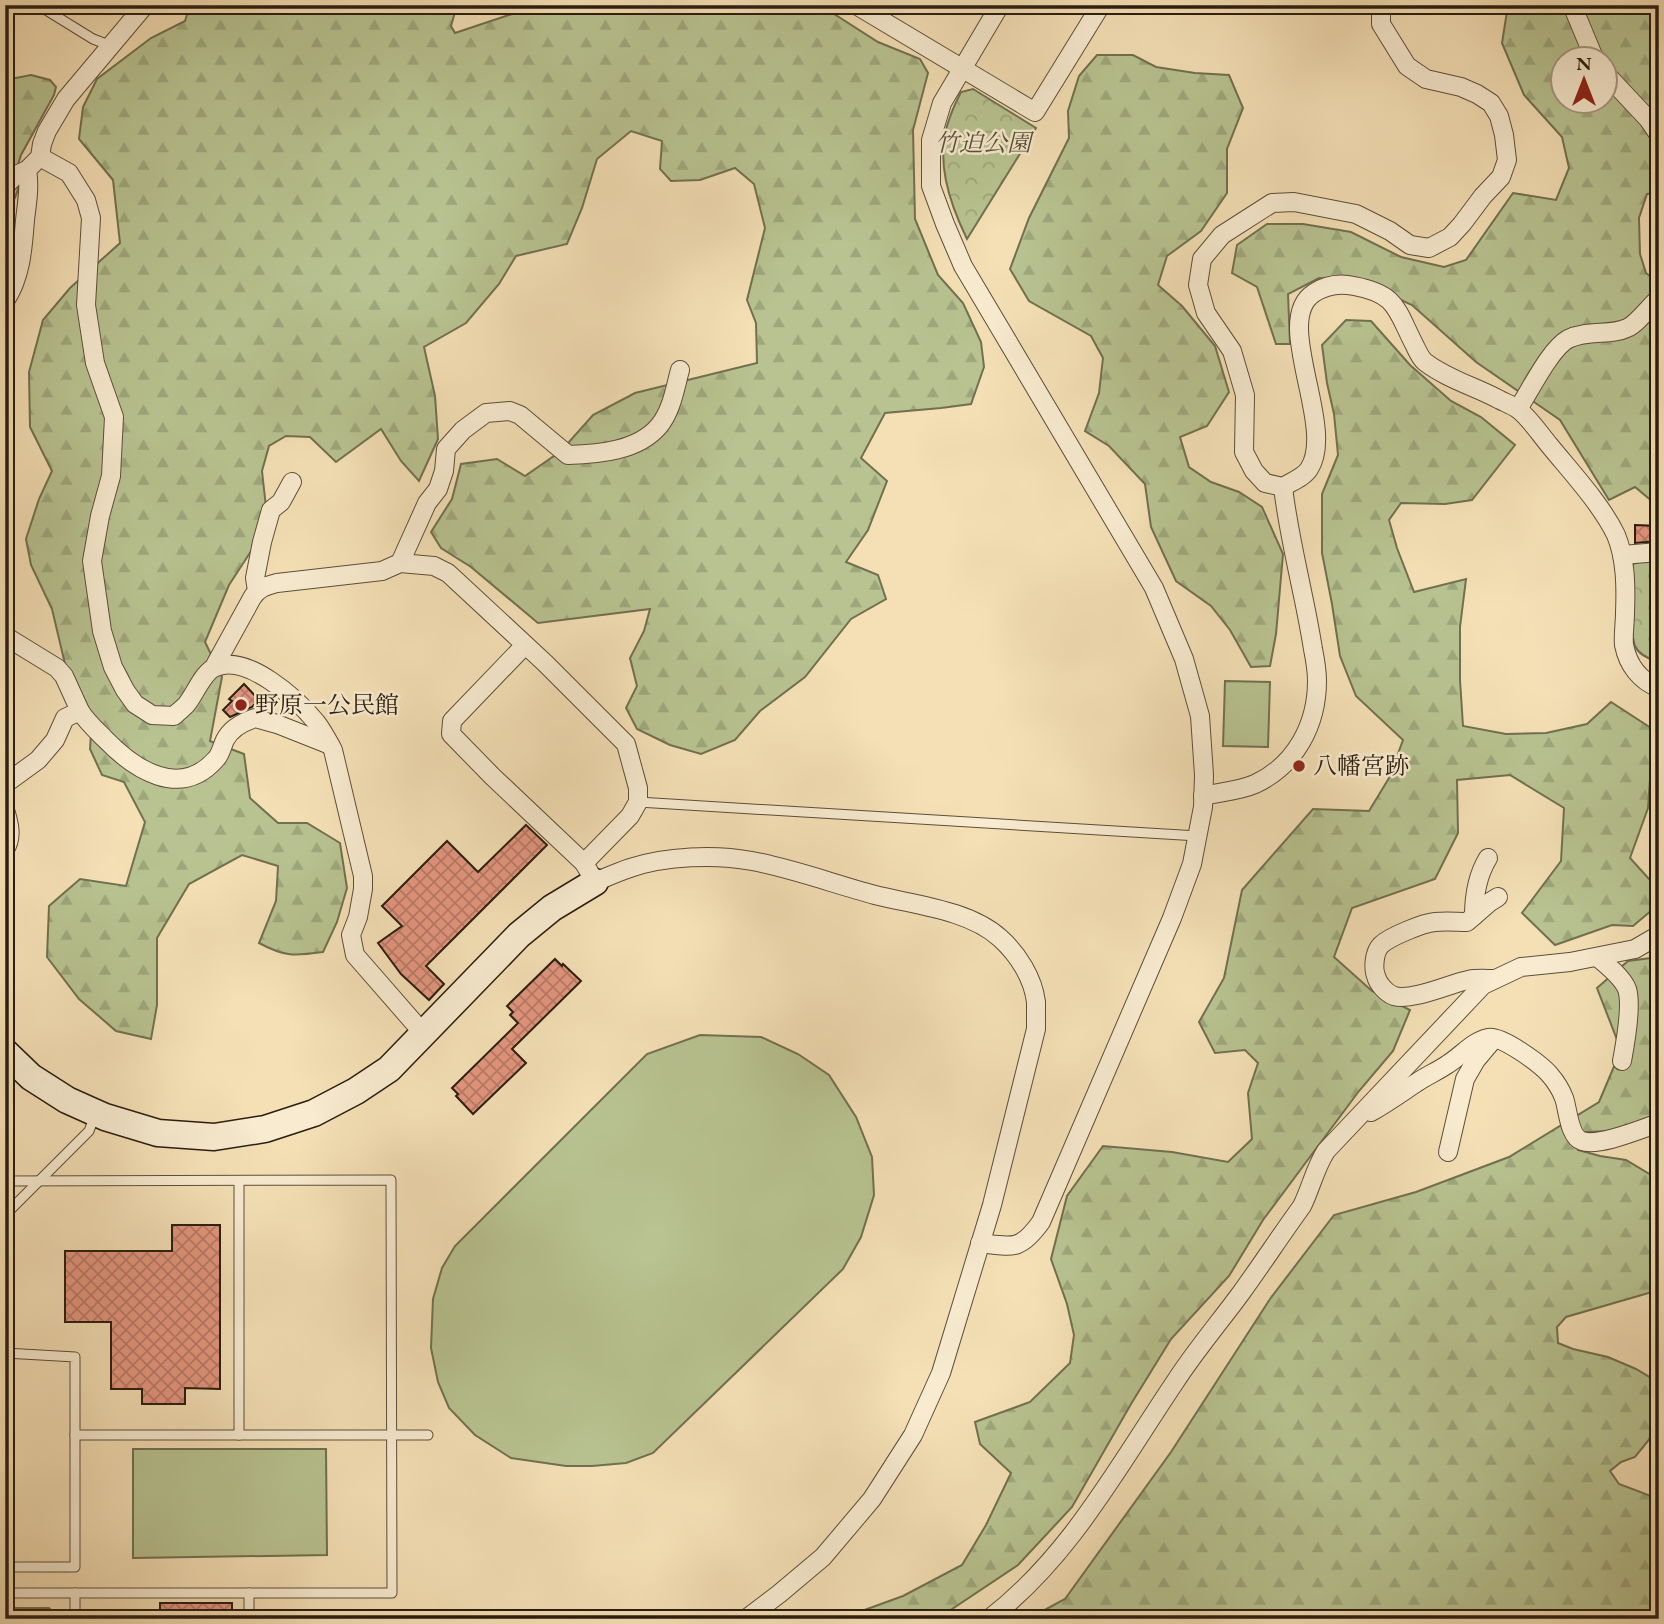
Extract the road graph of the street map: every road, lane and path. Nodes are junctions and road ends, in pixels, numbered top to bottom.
1 (38, 5) edge
2 (145, 5) edge
3 (856, 5) edge
4 (1000, 5) edge
5 (1101, 5) edge
6 (1381, 5) edge
7 (1572, 5) edge
8 (881, 12) edge
9 (109, 46) junction
10 (1589, 46) edge
11 (962, 69) junction
12 (1618, 86) edge
13 (1659, 135) edge
14 (40, 157) junction
15 (27, 170) junction
16 (5, 186) edge
17 (1659, 298) edge
18 (5, 301) edge
19 (680, 370) dead end
20 (1518, 410) junction
21 (292, 482) dead end
22 (1283, 487) junction
23 (1659, 552) edge
24 (1622, 555) junction
25 (400, 563) junction
26 (257, 591) junction
27 (5, 636) edge
28 (526, 645) junction
29 (214, 667) junction
30 (1659, 688) edge
31 (80, 711) junction
32 (330, 745) junction
33 (5, 784) edge
34 (1203, 796) junction
35 (638, 802) junction
36 (5, 810) edge
37 (1198, 836) junction
38 (5, 849) edge
39 (1488, 858) dead end
40 (590, 872) junction
41 (1497, 897) dead end
42 (1474, 916) junction
43 (1659, 935) edge
44 (1597, 957) junction
45 (1496, 979) junction
46 (423, 1033) junction
47 (1493, 1037) junction
48 (5, 1052) edge
49 (1622, 1061) dead end
50 (96, 1113) junction
51 (1355, 1120) junction
52 (1659, 1122) edge
53 (1448, 1152) dead end
54 (5, 1181) edge
55 (39, 1181) junction
56 (239, 1181) junction
57 (5, 1215) edge
58 (981, 1243) junction
59 (5, 1353) edge
60 (75, 1435) junction
61 (240, 1435) junction
62 (392, 1435) junction
63 (428, 1435) dead end
64 (5, 1567) edge
65 (5, 1593) edge
66 (75, 1593) junction
67 (249, 1593) junction
68 (75, 1619) edge
69 (249, 1619) edge
70 (747, 1619) edge
71 (989, 1619) edge

1 - 9 lane
2 - 9 street
3 - 8 street
4 - 11 street
5 - 11 street
6 - 22 street
7 - 10 street
8 - 11 street
9 - 14 street
11 - 34 street
12 - 13 street
14 - 15 street
14 - 29 street
15 - 16 street
15 - 18 street
17 - 20 street
19 - 25 street
20 - 22 street
20 - 24 street
21 - 26 street
22 - 34 street
23 - 24 street
24 - 30 street
25 - 26 street
25 - 28 street
26 - 29 street
27 - 31 street
28 - 35 street
28 - 40 street
29 - 32 street
31 - 32 street
31 - 33 street
32 - 46 street
34 - 37 street
35 - 37 lane
35 - 40 street
36 - 38 street
37 - 58 street
39 - 42 street
40 - 46 street
40 - 58 street
41 - 42 street
42 - 45 street
43 - 44 street
44 - 45 street
44 - 49 street
45 - 51 street
46 - 50 street
47 - 51 street
47 - 52 street
47 - 53 street
48 - 50 street
50 - 55 lane
51 - 71 street
54 - 55 lane
55 - 56 lane
55 - 57 lane
56 - 61 lane
56 - 62 lane
58 - 70 street
59 - 60 lane
60 - 61 lane
60 - 64 lane
61 - 62 lane
62 - 63 lane
62 - 67 lane
65 - 66 lane
66 - 67 lane
66 - 68 lane
67 - 69 lane

